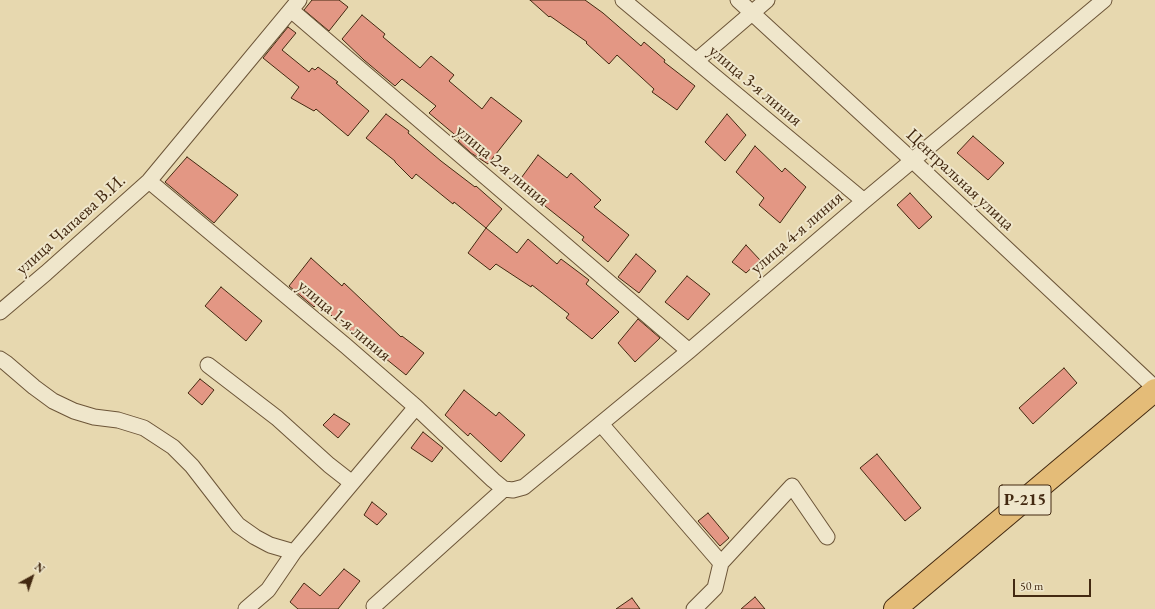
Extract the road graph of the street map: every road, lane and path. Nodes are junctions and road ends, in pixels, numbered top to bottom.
1 (623, 0) edge
2 (738, 0) edge
3 (767, 0) edge
4 (1104, 0) edge
5 (295, 5) edge
6 (752, 13) junction
7 (696, 61) junction
8 (912, 160) junction
9 (149, 181) junction
10 (864, 201) junction
11 (0, 312) edge
12 (690, 351) junction
13 (0, 359) edge
14 (208, 365) dead end
15 (1155, 389) edge
16 (416, 408) junction
17 (601, 424) junction
18 (352, 483) junction
19 (509, 489) junction
20 (827, 537) dead end
21 (294, 552) junction
22 (721, 563) junction
23 (374, 606) dead end
24 (246, 609) edge
25 (694, 609) edge
26 (895, 609) edge

1 - 7 street, улица 3-я линия
2 - 6 street, Центральная улица
3 - 6 street
4 - 8 street, улица 4-я линия
5 - 9 street, улица Чапаева В.И.
5 - 12 street, улица 2-я линия
6 - 7 street
6 - 8 street, Центральная улица
7 - 10 street, улица 3-я линия
8 - 10 street, улица 4-я линия
8 - 15 street, Центральная улица
9 - 11 street, улица Чапаева В.И.
9 - 16 street, улица 1-я линия
10 - 12 street, улица 4-я линия
12 - 17 street, улица 4-я линия
13 - 21 street
14 - 18 street
15 - 26 highway, Р-215
16 - 18 street
16 - 19 street, улица 1-я линия
17 - 19 street, улица 4-я линия
17 - 22 street
18 - 21 street
19 - 23 street, улица 4-я линия
20 - 22 street
21 - 24 street
22 - 25 street

